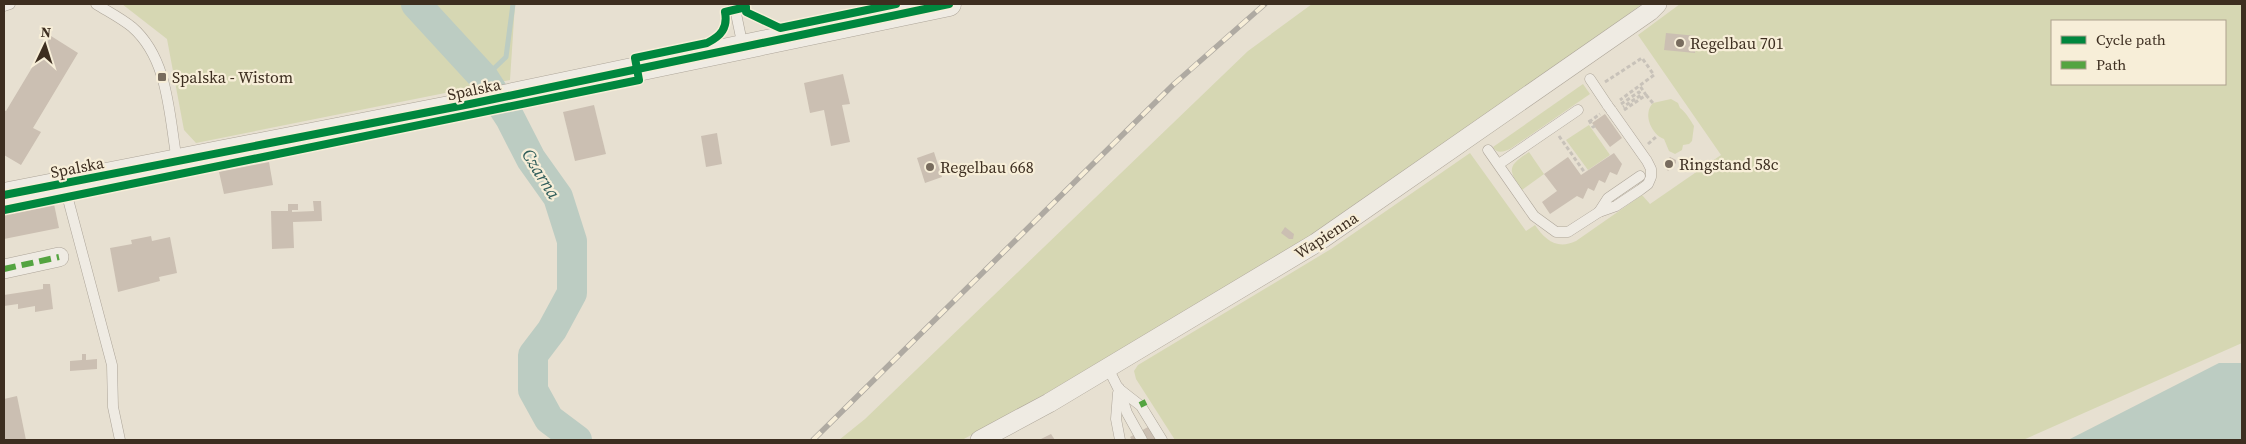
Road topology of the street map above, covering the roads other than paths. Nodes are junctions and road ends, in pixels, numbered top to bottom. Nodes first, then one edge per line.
1 (10, 4) edge
2 (96, 4) edge
3 (734, 4) edge
4 (949, 4) edge
5 (1657, 4) edge
6 (4, 6) edge
7 (743, 47) junction
8 (1590, 78) dead end
9 (1578, 110) dead end
10 (1488, 150) dead end
11 (177, 162) junction
12 (1498, 164) junction
13 (1640, 176) dead end
14 (64, 184) junction
15 (4, 196) edge
16 (1599, 212) junction
17 (59, 257) dead end
18 (4, 268) edge
19 (1108, 368) junction
20 (1118, 388) junction
21 (120, 440) edge
22 (980, 440) edge
23 (1120, 440) edge
24 (1142, 440) edge
25 (1162, 440) edge

1 - 6 lane
2 - 11 lane
3 - 7 lane
4 - 7 street, Spalska
5 - 19 street, Wapienna
7 - 11 street, Spalska
8 - 16 lane
9 - 12 lane
10 - 12 lane
11 - 14 street, Spalska
12 - 16 lane
13 - 16 lane
14 - 15 street, Spalska
14 - 21 lane
17 - 18 street
19 - 20 lane
19 - 22 street, Wapienna
20 - 23 lane
20 - 24 lane
20 - 25 lane

